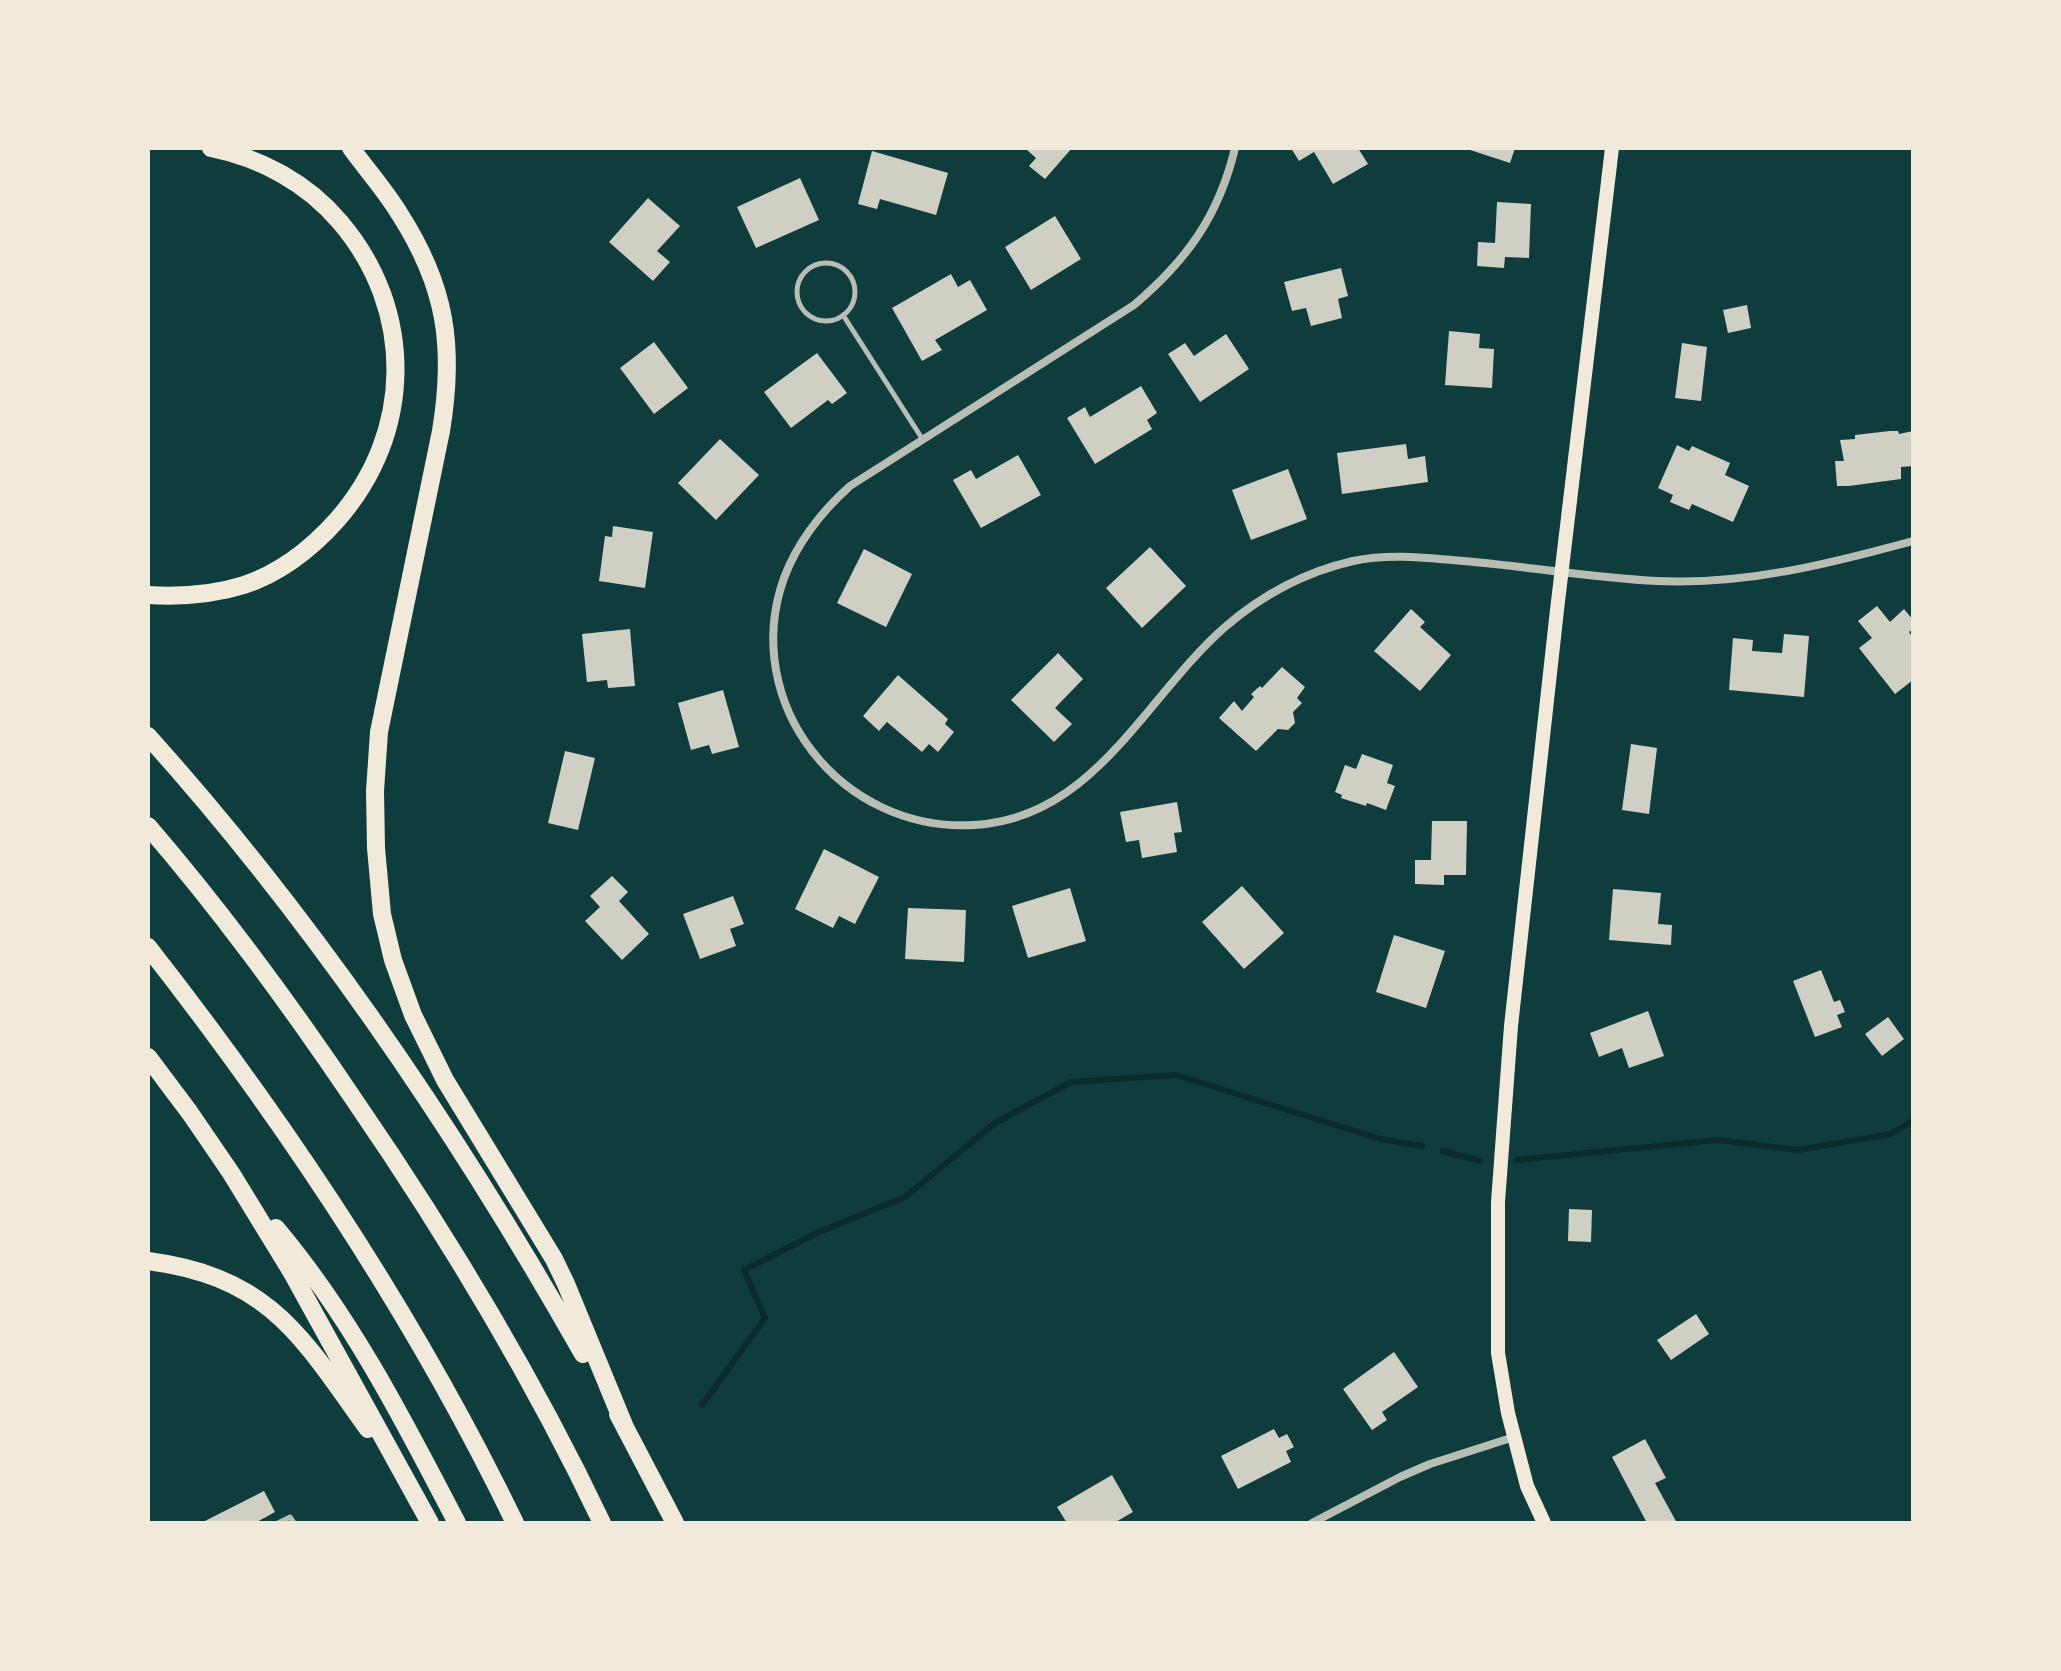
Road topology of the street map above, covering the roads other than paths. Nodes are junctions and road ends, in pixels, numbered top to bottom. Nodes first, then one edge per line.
1 (211, 148) edge
2 (336, 148) edge
3 (351, 148) edge
4 (1235, 148) edge
5 (1612, 148) edge
6 (378, 185) junction
7 (843, 315) junction
8 (924, 441) junction
9 (1913, 541) edge
10 (1562, 571) junction
11 (148, 595) edge
12 (148, 736) edge
13 (148, 826) edge
14 (148, 947) edge
15 (148, 1057) edge
16 (231, 1173) junction
17 (148, 1261) edge
18 (624, 1425) junction
19 (1514, 1437) junction
20 (420, 1503) junction
21 (278, 1523) edge
22 (294, 1523) edge
23 (430, 1523) edge
24 (457, 1523) edge
25 (515, 1523) edge
26 (602, 1523) edge
27 (675, 1523) edge
28 (1312, 1523) edge
29 (1544, 1523) edge

1 - 11 highway
2 - 6 highway
3 - 6 highway
4 - 8 street
5 - 10 main road
6 - 18 highway
7 - 7 lane
7 - 8 lane
8 - 10 street
9 - 10 street
10 - 19 main road
12 - 18 highway
13 - 26 highway
14 - 25 highway
15 - 16 highway
16 - 20 highway
16 - 24 highway
17 - 20 highway
18 - 27 highway
19 - 28 street
19 - 29 main road
20 - 23 highway
21 - 22 lane

